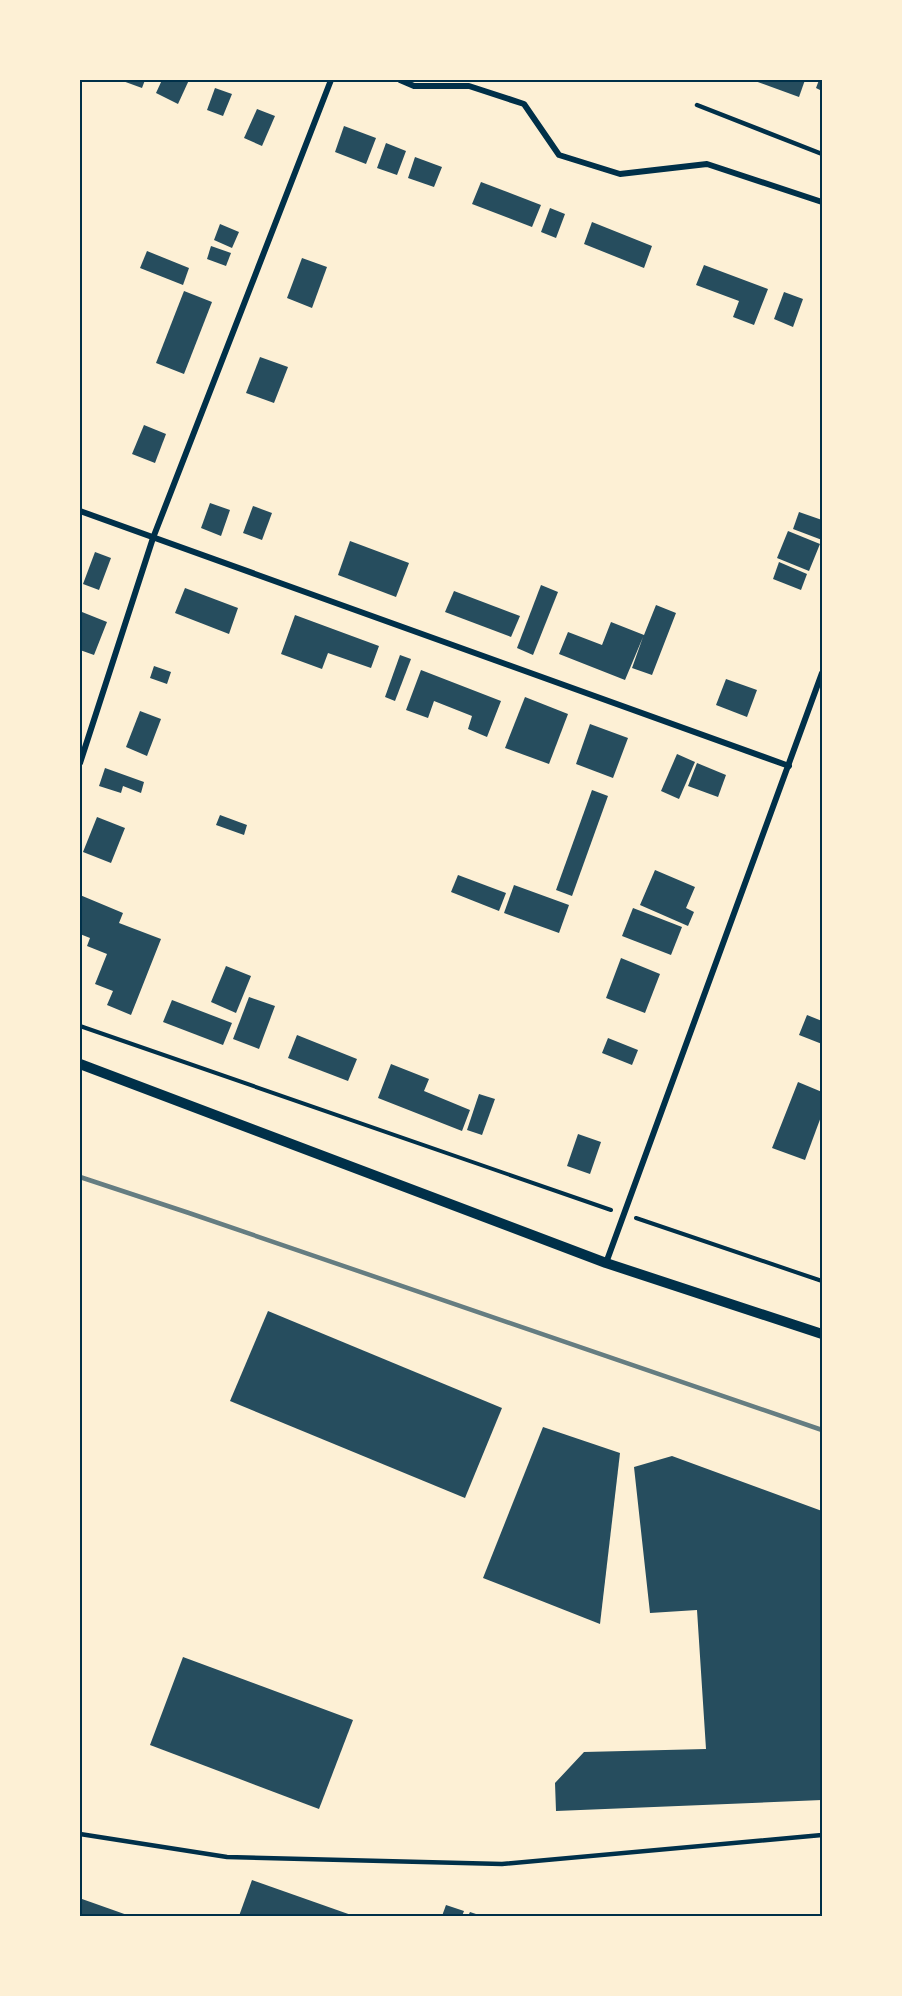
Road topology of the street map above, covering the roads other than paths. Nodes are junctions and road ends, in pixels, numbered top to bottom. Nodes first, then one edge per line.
1 (331, 80) edge
2 (400, 80) edge
3 (697, 105) dead end
4 (822, 154) edge
5 (822, 202) edge
6 (80, 511) edge
7 (153, 538) junction
8 (822, 673) edge
9 (80, 763) edge
10 (789, 766) junction
11 (80, 1064) edge
12 (606, 1263) junction
13 (822, 1334) edge
14 (80, 1834) edge
15 (822, 1835) edge

1 - 7 street
2 - 5 street
3 - 4 lane
6 - 7 street
7 - 9 street
7 - 10 street
8 - 10 street
10 - 12 street
11 - 12 street
12 - 13 street
14 - 15 lane

